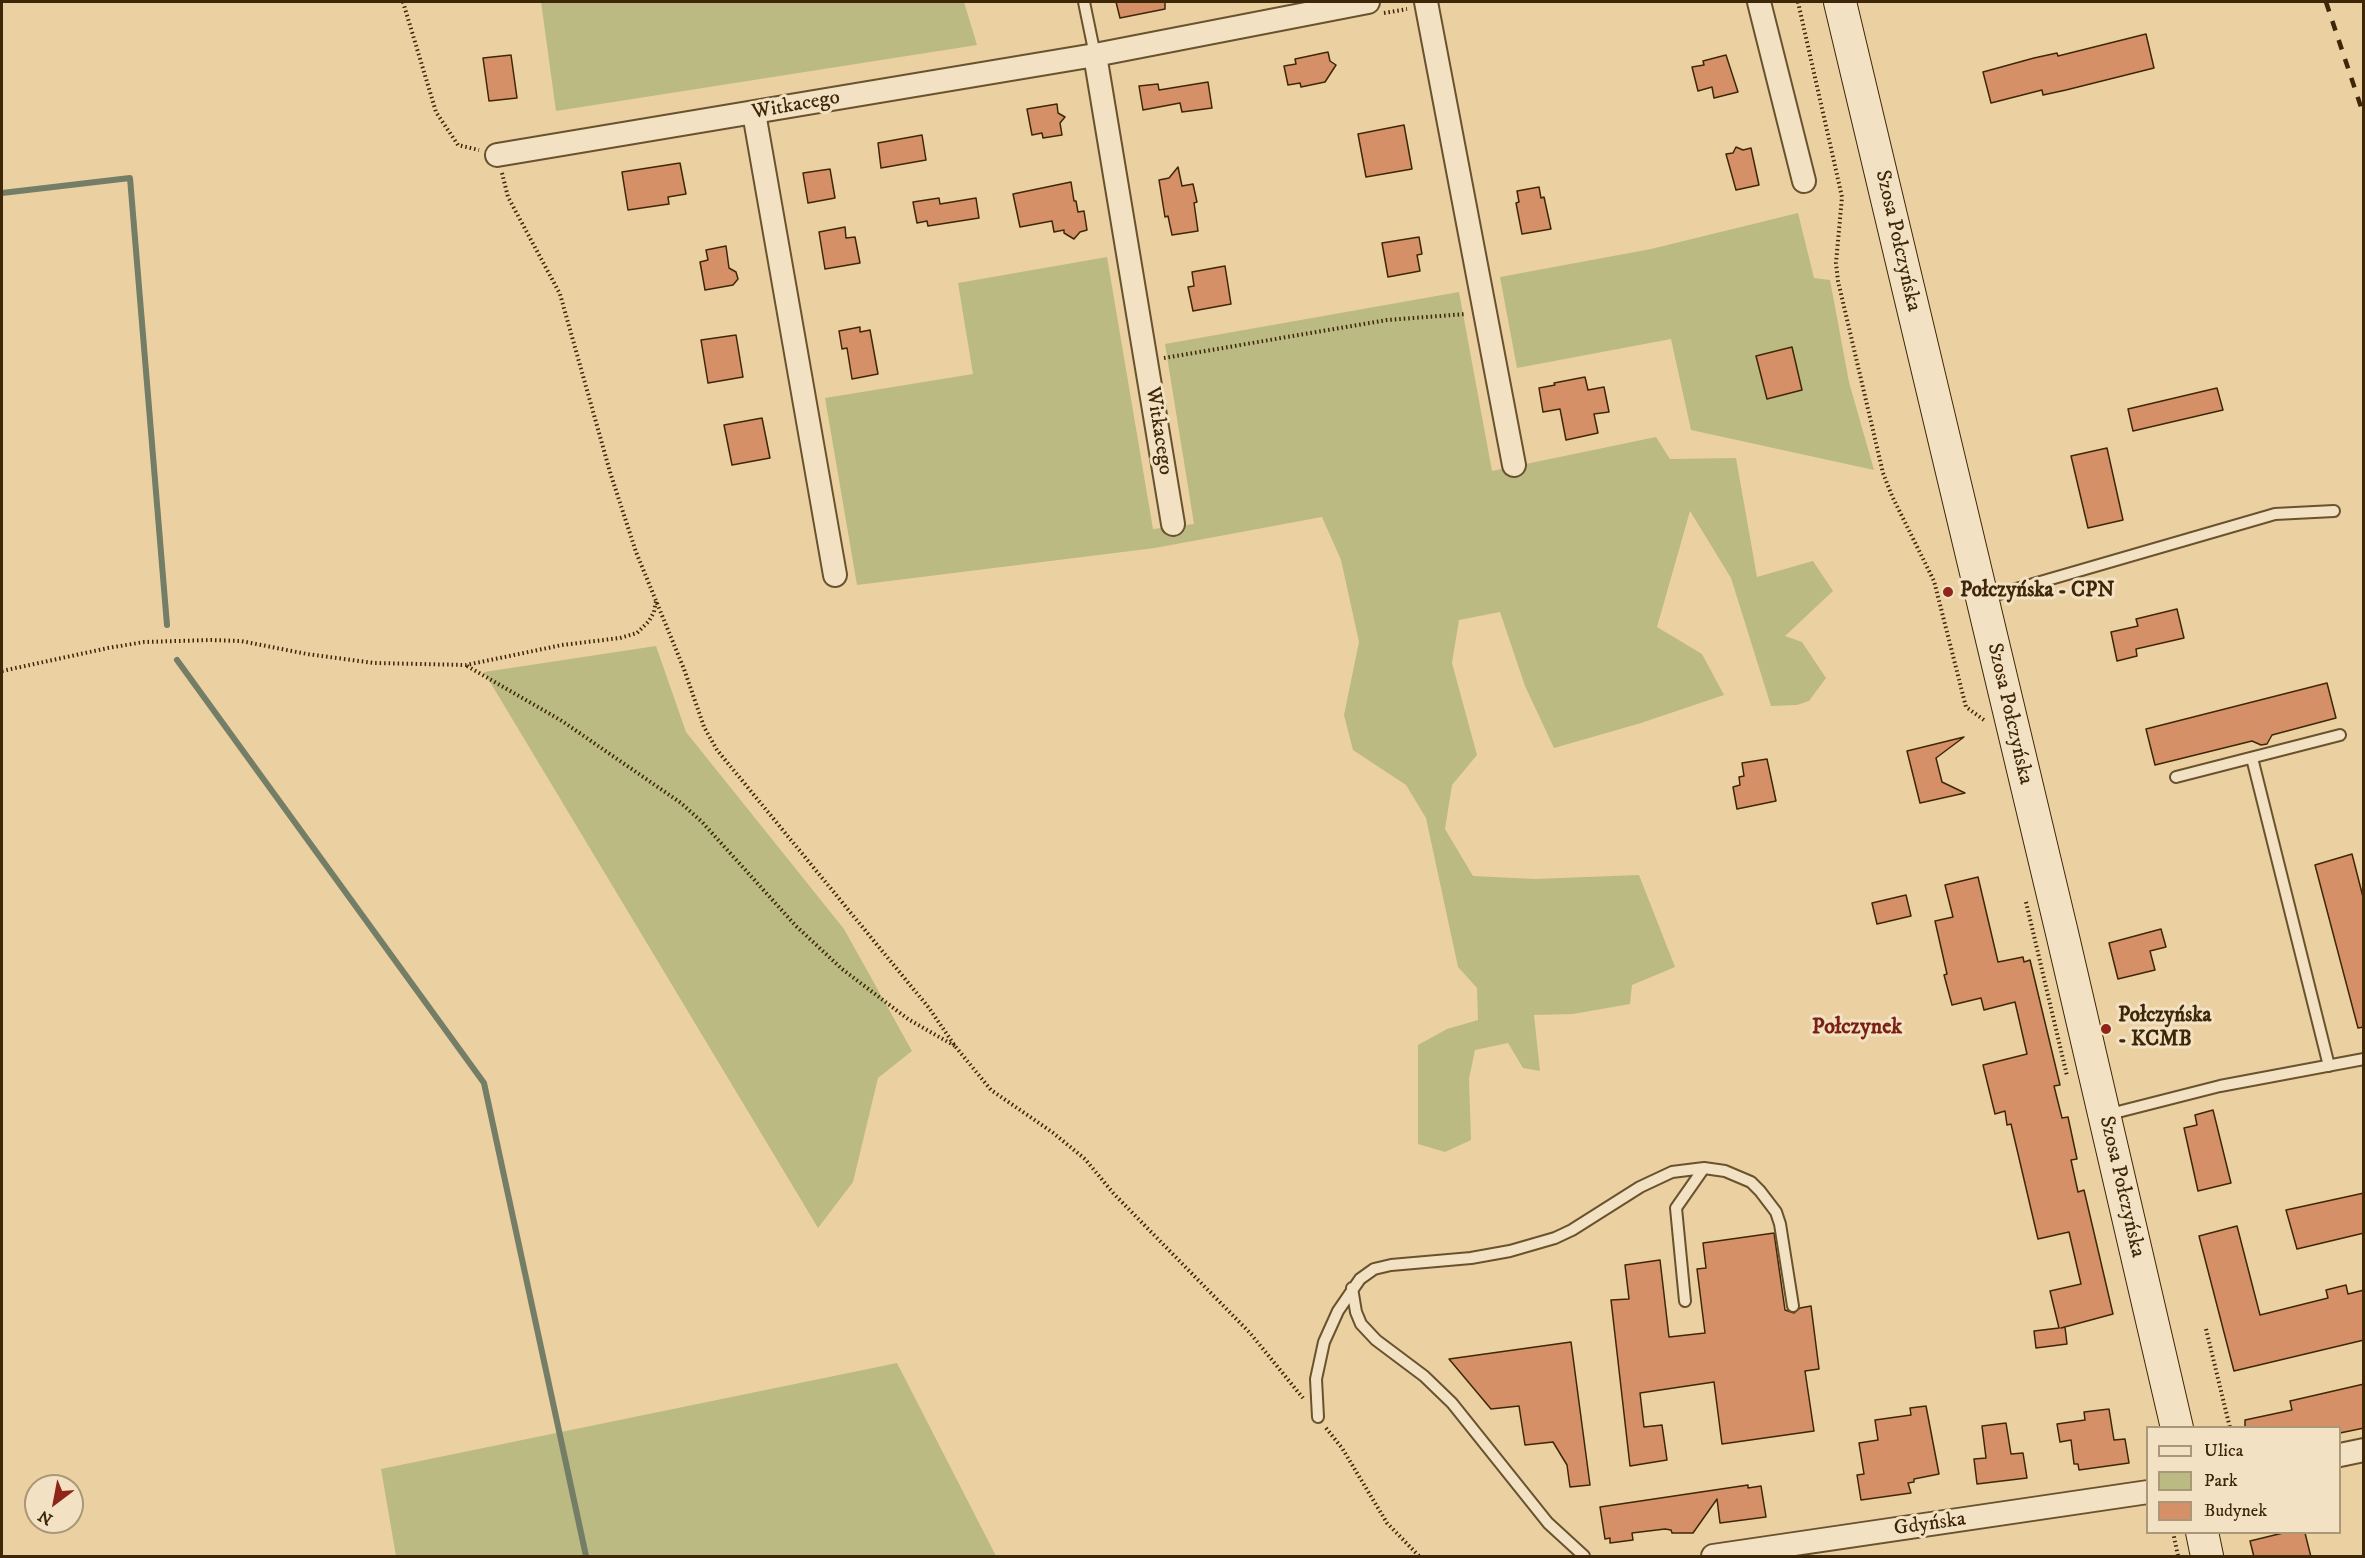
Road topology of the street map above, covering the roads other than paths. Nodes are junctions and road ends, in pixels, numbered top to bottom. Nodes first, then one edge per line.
1 (1084, 2) edge
2 (1368, 2) edge
3 (1426, 2) edge
4 (1760, 2) edge
5 (1840, 2) edge
6 (1095, 55) junction
7 (754, 113) junction
8 (497, 155) road end
9 (1804, 181) dead end
10 (1514, 465) dead end
11 (2334, 511) dead end
12 (1173, 524) dead end
13 (835, 574) dead end
14 (1982, 599) junction
15 (2340, 735) dead end
16 (2252, 758) junction
17 (2175, 777) dead end
18 (2364, 1059) edge
19 (2329, 1066) junction
20 (2104, 1116) junction
21 (1704, 1168) junction
22 (1352, 1288) junction
23 (1685, 1301) dead end
24 (1793, 1306) dead end
25 (1318, 1417) road end
26 (2177, 1426) edge
27 (2364, 1450) edge
28 (2341, 1455) edge
29 (2146, 1492) edge
30 (2202, 1534) edge
31 (1584, 1557) edge
32 (1713, 1557) edge
33 (2207, 1557) edge

1 - 6 lane
2 - 6 street, Witkacego
3 - 10 street
4 - 9 street
5 - 14 main road, Szosa Połczyńska
6 - 7 street, Witkacego
6 - 12 street, Witkacego
7 - 8 street, Witkacego
7 - 13 street
11 - 14 lane
14 - 20 main road, Szosa Połczyńska
15 - 16 lane
16 - 17 lane
16 - 19 lane
18 - 19 lane
19 - 20 lane
20 - 26 main road, Szosa Połczyńska
21 - 22 lane
21 - 23 lane
21 - 24 lane
22 - 25 lane
22 - 31 lane
27 - 28 street
29 - 32 street, Gdyńska
30 - 33 main road

